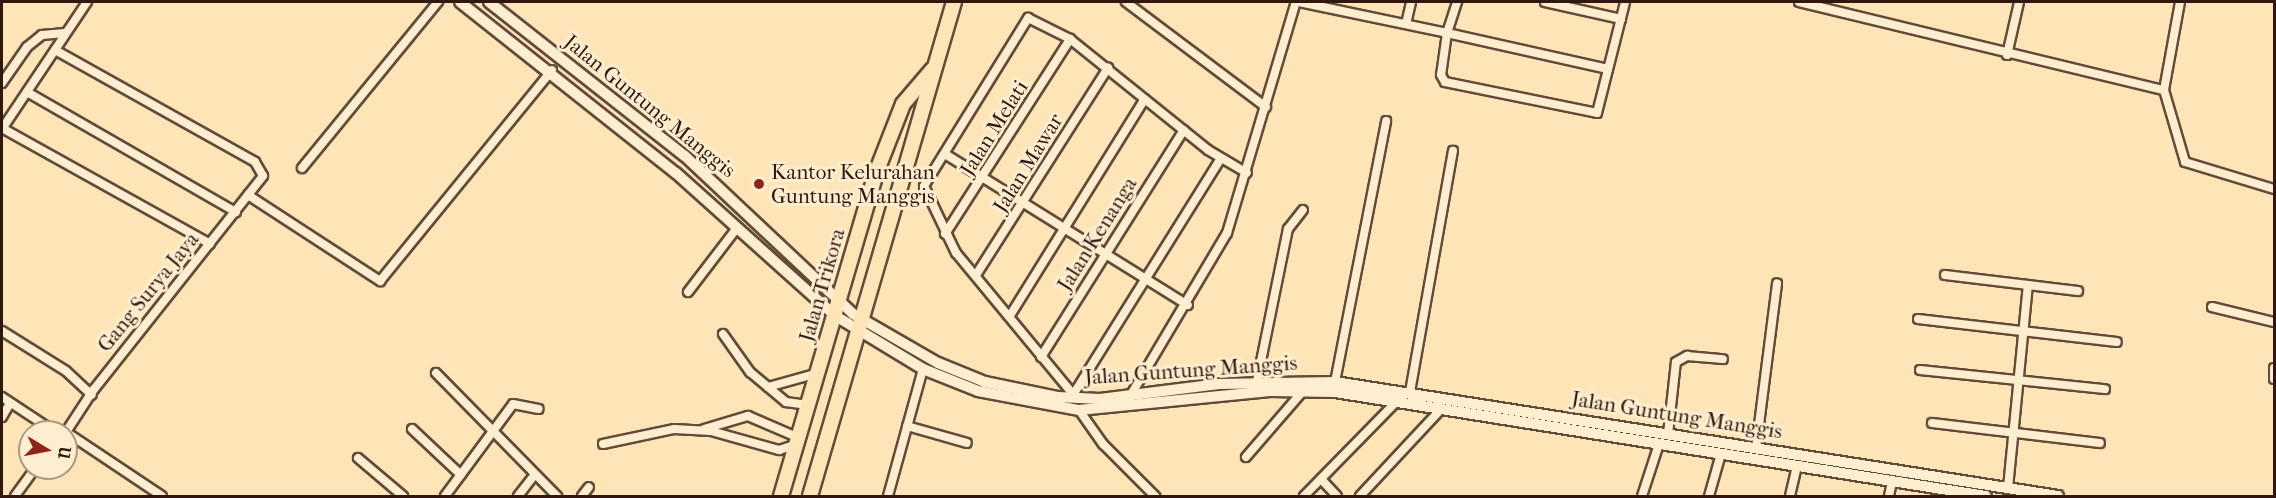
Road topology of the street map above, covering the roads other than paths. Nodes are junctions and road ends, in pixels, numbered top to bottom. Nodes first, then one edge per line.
1 (87, 2) edge
2 (438, 2) edge
3 (460, 2) edge
4 (489, 2) edge
5 (954, 2) edge
6 (1126, 2) edge
7 (1298, 2) edge
8 (1411, 2) edge
9 (1457, 2) edge
10 (1545, 2) edge
11 (1625, 2) edge
12 (1799, 2) edge
13 (2019, 2) edge
14 (2181, 2) edge
15 (1621, 19) junction
16 (1406, 24) junction
17 (65, 33) junction
18 (1447, 33) junction
19 (1070, 39) junction
20 (55, 50) junction
21 (2007, 55) junction
22 (937, 64) junction
23 (1108, 68) junction
24 (1608, 69) junction
25 (552, 70) junction
26 (2, 83) edge
27 (2164, 90) junction
28 (27, 92) junction
29 (1145, 99) junction
30 (903, 104) junction
31 (1266, 107) junction
32 (923, 111) junction
33 (1386, 121) dead end
34 (2, 129) edge
35 (1184, 130) junction
36 (1452, 151) dead end
37 (945, 154) junction
38 (1221, 158) junction
39 (302, 168) dead end
40 (1247, 173) junction
41 (986, 177) junction
42 (2274, 189) edge
43 (248, 195) junction
44 (1025, 203) junction
45 (1303, 210) dead end
46 (236, 212) junction
47 (1065, 226) junction
48 (737, 228) junction
49 (945, 234) junction
50 (210, 244) junction
51 (1106, 253) junction
52 (976, 275) junction
53 (1946, 275) dead end
54 (1146, 279) junction
55 (1777, 283) dead end
56 (2028, 285) junction
57 (2078, 291) dead end
58 (688, 292) dead end
59 (1188, 305) junction
60 (2212, 307) dead end
61 (838, 309) junction
62 (1011, 314) junction
63 (862, 317) junction
64 (1918, 319) dead end
65 (2274, 322) edge
66 (2, 330) edge
67 (2023, 331) junction
68 (859, 332) junction
69 (723, 334) dead end
70 (2117, 342) dead end
71 (1041, 357) junction
72 (1723, 359) dead end
73 (2274, 368) edge
74 (923, 369) junction
75 (1920, 370) dead end
76 (436, 373) dead end
77 (818, 374) junction
78 (2274, 379) edge
79 (1257, 381) junction
80 (2019, 381) junction
81 (1335, 382) junction
82 (768, 387) junction
83 (2105, 389) dead end
84 (1303, 391) junction
85 (1410, 392) junction
86 (92, 396) junction
87 (1073, 396) junction
88 (2, 397) edge
89 (1128, 400) junction
90 (1396, 402) junction
91 (10, 403) junction
92 (808, 405) junction
93 (1441, 409) junction
94 (539, 410) dead end
95 (1080, 410) junction
96 (2, 417) edge
97 (36, 420) edge
98 (75, 420) edge
99 (1559, 422) junction
100 (1932, 423) dead end
101 (907, 426) junction
102 (412, 429) dead end
103 (701, 430) junction
104 (492, 432) junction
105 (2014, 432) junction
106 (1668, 434) junction
107 (78, 440) edge
108 (798, 441) junction
109 (2100, 442) dead end
110 (967, 443) dead end
111 (603, 444) dead end
112 (1659, 444) junction
113 (1756, 448) junction
114 (1721, 454) junction
115 (1246, 457) dead end
116 (358, 458) dead end
117 (1797, 466) junction
118 (461, 475) junction
119 (533, 477) junction
120 (1321, 479) junction
121 (1911, 479) junction
122 (26, 480) edge
123 (1892, 482) junction
124 (589, 487) dead end
125 (2008, 488) junction
126 (15, 496) edge
127 (162, 496) edge
128 (403, 496) edge
129 (445, 496) edge
130 (518, 496) edge
131 (557, 496) edge
132 (582, 496) edge
133 (781, 496) edge
134 (810, 496) edge
135 (888, 496) edge
136 (1155, 496) edge
137 (1304, 496) edge
138 (1337, 496) edge
139 (1360, 496) edge
140 (1642, 496) edge
141 (1709, 496) edge
142 (1790, 496) edge
143 (1889, 496) edge
144 (1986, 496) edge
145 (2058, 496) edge

1 - 17 street
2 - 39 street
3 - 25 street, Jalan Guntung Manggis
4 - 61 street, Jalan Guntung Manggis
5 - 22 main road, Jalan Trikora
6 - 31 street
7 - 16 street
7 - 31 street
8 - 16 street
9 - 18 street
10 - 15 street
11 - 15 street
12 - 21 street
13 - 21 street
14 - 27 street
15 - 24 street
16 - 18 street
17 - 20 street
17 - 26 street
18 - 24 street
18 - 24 street
19 - 23 street
19 - 37 street
19 - 41 street, Jalan Melati
20 - 28 street
20 - 43 street, Gang Surya Jaya
21 - 27 street
22 - 30 main road, Jalan Trikora
22 - 32 main road, Jalan Trikora
23 - 29 street
23 - 44 street, Jalan Mawar
25 - 43 street
25 - 48 street, Jalan Guntung Manggis
27 - 42 street
28 - 34 street
28 - 46 street
29 - 35 street
29 - 47 street
30 - 32 main road
30 - 61 main road, Jalan Trikora
31 - 40 street
32 - 63 main road, Jalan Trikora
33 - 81 street
34 - 50 street
35 - 38 street
35 - 51 street, Jalan Kenanga
36 - 85 street
37 - 41 street
37 - 49 street
38 - 40 street
38 - 54 street
40 - 59 street
41 - 44 street
41 - 49 street, Jalan Melati
43 - 46 street, Gang Surya Jaya
44 - 47 street
44 - 52 street, Jalan Mawar
45 - 79 street
46 - 50 street, Gang Surya Jaya
47 - 51 street
47 - 62 street
48 - 58 street
48 - 61 street, Jalan Guntung Manggis
49 - 52 street
50 - 86 street, Gang Surya Jaya
51 - 54 street
51 - 71 street, Jalan Kenanga
52 - 62 street
53 - 56 street
54 - 59 street
54 - 87 street
55 - 113 street
56 - 57 street
56 - 67 street
59 - 89 street
60 - 65 street
61 - 63 street, Jalan Guntung Manggis
61 - 68 street, Jalan Guntung Manggis
61 - 77 main road, Jalan Trikora
62 - 71 street
63 - 68 main road, Jalan Trikora
63 - 87 street, Jalan Guntung Manggis
64 - 67 street
66 - 86 street
67 - 70 street
67 - 80 street
68 - 74 street, Jalan Guntung Manggis
68 - 134 main road, Jalan Trikora
69 - 82 street
71 - 87 street
72 - 106 street
73 - 78 street
74 - 95 street, Jalan Guntung Manggis
74 - 101 street
75 - 80 street
76 - 104 street
77 - 82 street
77 - 92 main road, Jalan Trikora
79 - 81 street, Jalan Guntung Manggis
79 - 89 street, Jalan Guntung Manggis
80 - 83 street
80 - 105 street
81 - 85 street, Jalan Guntung Manggis
82 - 92 street
84 - 89 street, Jalan Guntung Manggis
84 - 90 street, Jalan Guntung Manggis
84 - 115 street
85 - 99 street, Jalan Guntung Manggis
86 - 98 street, Gang Surya Jaya
87 - 89 street, Jalan Guntung Manggis
88 - 91 street
89 - 95 street, Jalan Guntung Manggis
90 - 93 street, Jalan Guntung Manggis
90 - 120 street
91 - 96 street
91 - 97 street
92 - 108 main road, Jalan Trikora
93 - 99 street, Jalan Guntung Manggis
93 - 139 street
94 - 104 street
95 - 136 street
99 - 106 street, Jalan Guntung Manggis
99 - 112 street, Jalan Guntung Manggis
100 - 105 street
101 - 110 street
101 - 135 street
102 - 118 street
103 - 108 street
103 - 108 street
103 - 111 street
104 - 118 street
104 - 119 street
105 - 109 street
105 - 125 street
106 - 113 street, Jalan Guntung Manggis
107 - 127 street
108 - 133 main road, Jalan Trikora
112 - 114 street, Jalan Guntung Manggis
112 - 140 street
113 - 121 street, Jalan Guntung Manggis
114 - 117 street, Jalan Guntung Manggis
114 - 141 street
116 - 128 street
117 - 123 street, Jalan Guntung Manggis
117 - 142 street
118 - 129 street
119 - 130 street
119 - 131 street
120 - 137 street
120 - 138 street
121 - 123 street, Jalan Guntung Manggis
121 - 125 street, Jalan Guntung Manggis
121 - 144 street, Jalan Guntung Manggis
122 - 126 street
123 - 143 street
124 - 132 street
125 - 145 street, Jalan Guntung Manggis

